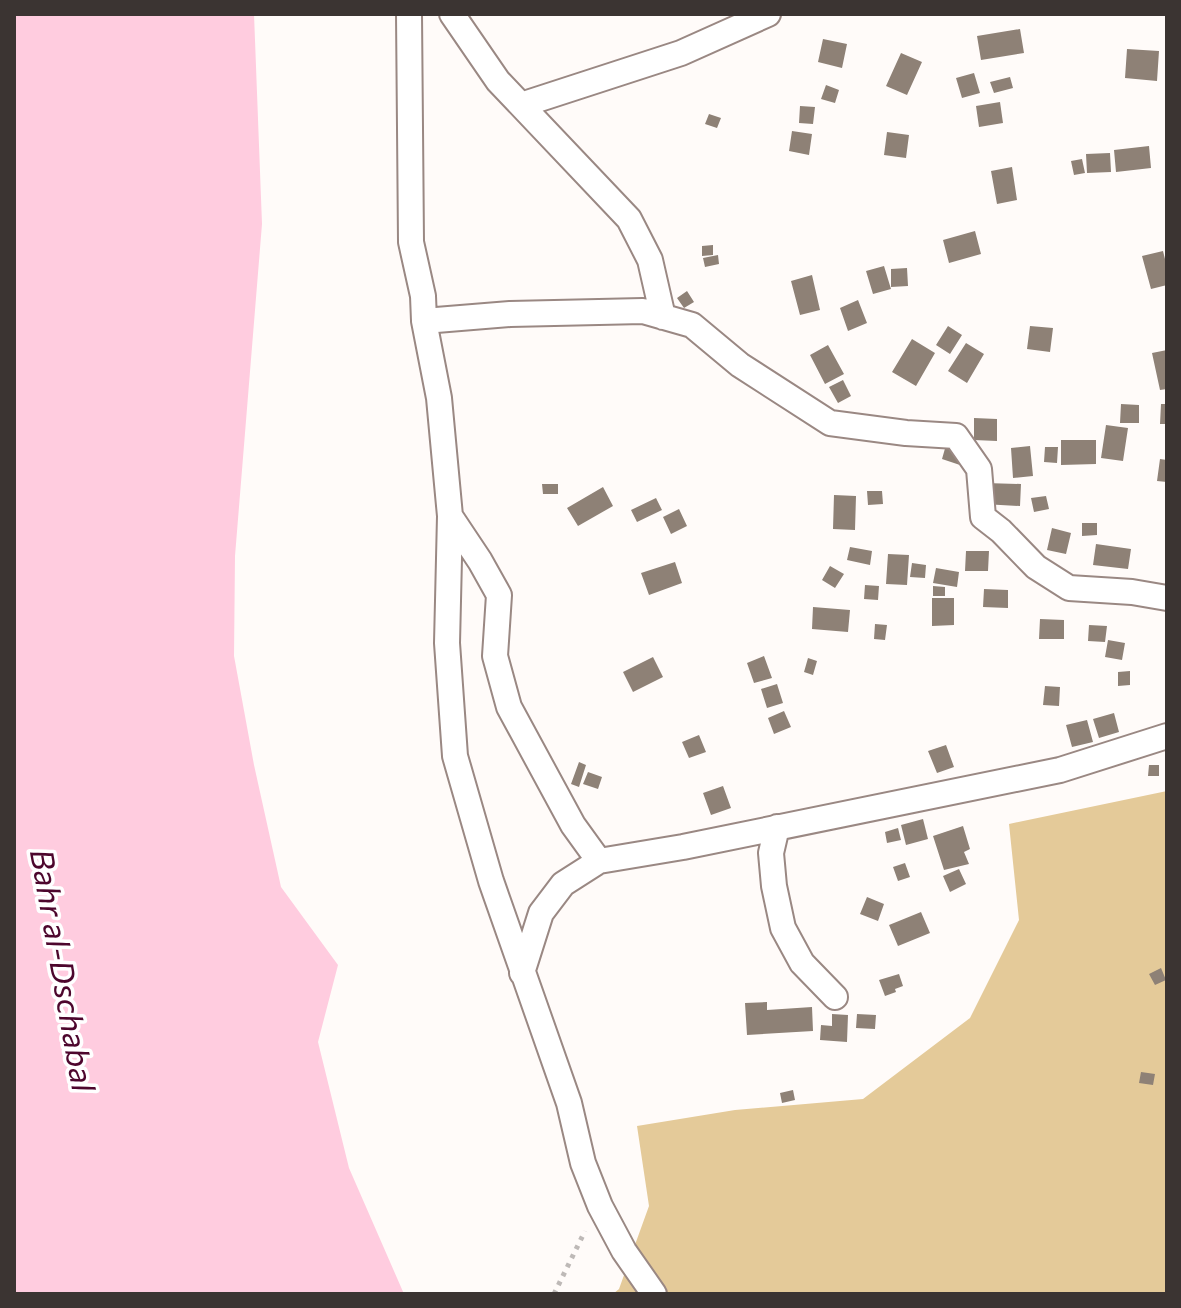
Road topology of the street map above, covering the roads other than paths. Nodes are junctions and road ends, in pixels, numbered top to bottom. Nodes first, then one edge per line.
1 (409, 14) edge
2 (452, 14) edge
3 (768, 14) edge
4 (521, 105) junction
5 (663, 317) junction
6 (424, 321) junction
7 (450, 516) junction
8 (1167, 598) edge
9 (1167, 736) edge
10 (777, 827) junction
11 (599, 861) junction
12 (522, 973) junction
13 (835, 997) dead end
14 (654, 1294) edge

1 - 6 street
2 - 4 street
3 - 4 street
4 - 5 street
5 - 6 street
5 - 8 street
6 - 7 street
7 - 11 street
7 - 12 street
9 - 10 street
10 - 11 street
10 - 13 street
11 - 12 street
12 - 14 street

